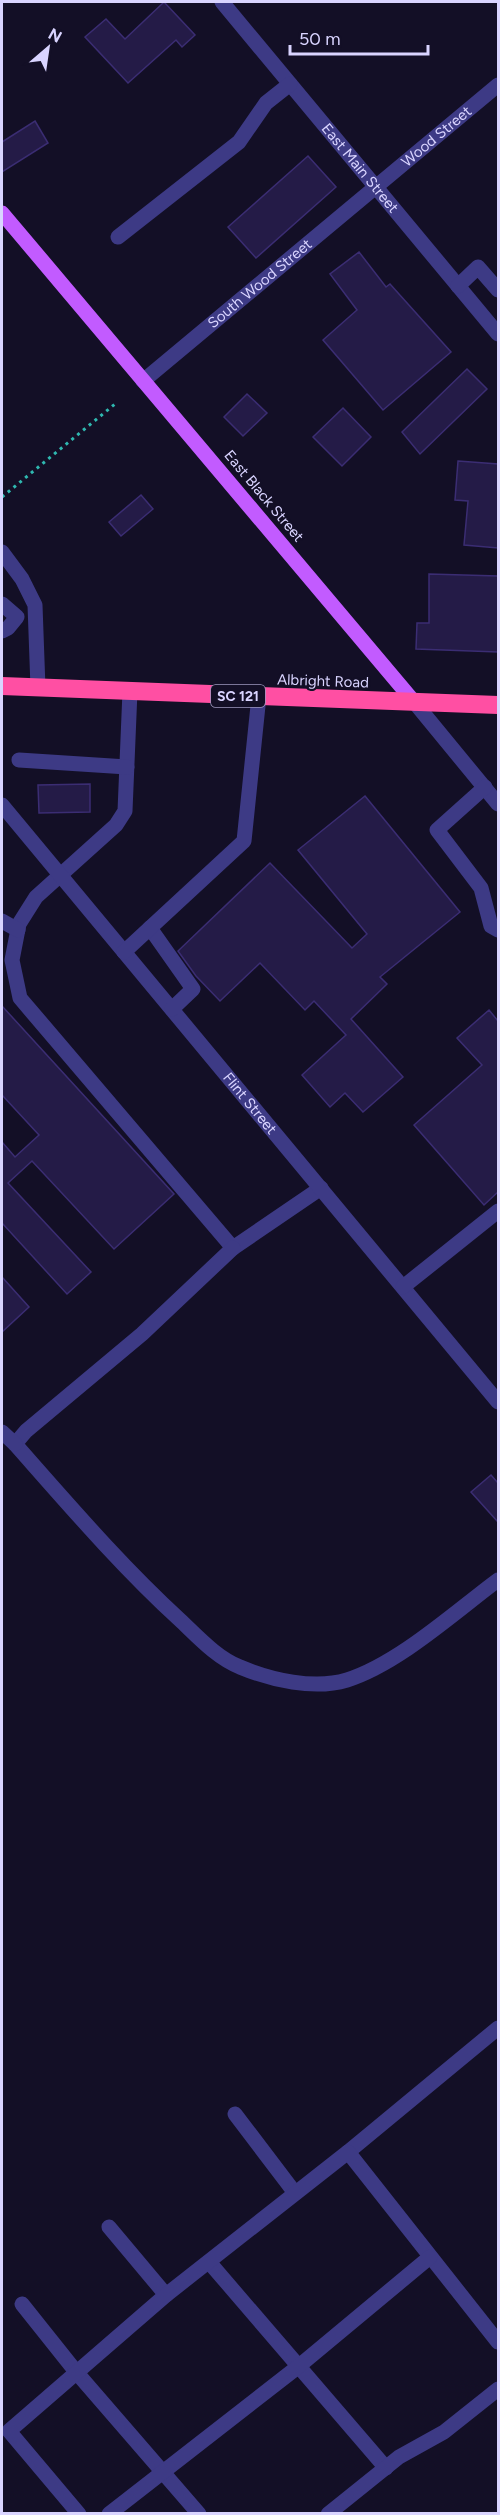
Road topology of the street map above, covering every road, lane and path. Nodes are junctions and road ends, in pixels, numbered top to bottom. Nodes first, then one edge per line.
1 (222, 2) edge
2 (290, 84) junction
3 (498, 85) edge
4 (376, 187) junction
5 (2, 213) edge
6 (118, 237) dead end
7 (458, 286) junction
8 (498, 290) edge
9 (493, 317) edge
10 (498, 334) edge
11 (143, 381) junction
12 (115, 404) dead end
13 (2, 497) edge
14 (2, 552) edge
15 (2, 604) edge
16 (36, 616) junction
17 (17, 617) junction
18 (2, 631) edge
19 (2, 686) edge
20 (38, 687) junction
21 (130, 691) junction
22 (258, 696) junction
23 (415, 703) junction
24 (498, 705) edge
25 (19, 760) dead end
26 (127, 767) junction
27 (484, 787) junction
28 (498, 804) edge
29 (2, 805) edge
30 (59, 874) junction
31 (2, 921) edge
32 (150, 928) junction
33 (18, 930) junction
34 (498, 930) edge
35 (124, 952) junction
36 (172, 1009) junction
37 (321, 1188) junction
38 (498, 1211) edge
39 (233, 1248) junction
40 (403, 1287) junction
41 (498, 1402) edge
42 (2, 1432) edge
43 (15, 1444) junction
44 (498, 1580) edge
45 (498, 2028) edge
46 (235, 2114) dead end
47 (348, 2152) junction
48 (295, 2193) junction
49 (109, 2227) dead end
50 (430, 2257) junction
51 (209, 2262) junction
52 (166, 2295) junction
53 (22, 2304) dead end
54 (498, 2342) edge
55 (299, 2366) junction
56 (77, 2373) junction
57 (498, 2389) edge
58 (386, 2468) junction
59 (162, 2472) junction
60 (79, 2514) edge
61 (109, 2514) edge
62 (199, 2514) edge
63 (328, 2514) edge

1 - 2 street, East Main Street
2 - 4 street, East Main Street
2 - 6 street
3 - 4 street, Wood Street
4 - 7 street, East Main Street
4 - 11 street, South Wood Street
5 - 11 main road, East Black Street
7 - 8 street
7 - 9 street, East Main Street
9 - 10 street, East Main Street
11 - 23 main road, East Black Street
12 - 13 path
14 - 16 street
15 - 17 street
16 - 17 street
16 - 20 street
17 - 18 street
19 - 20 highway, Albright Road / SC 121
20 - 21 highway, Albright Road / SC 121
21 - 22 highway, Albright Road / SC 121
21 - 26 street
22 - 23 highway, Albright Road / SC 121
22 - 32 street
23 - 24 highway, Albright Road
23 - 27 street, East Black Street
25 - 26 street
26 - 30 street
27 - 28 street, East Black Street
27 - 34 street
29 - 30 street, Flint Street
30 - 33 street
30 - 35 street, Flint Street
31 - 33 street
32 - 35 street
32 - 36 street
33 - 39 street
35 - 36 street, Flint Street
36 - 37 street, Flint Street
37 - 39 street
37 - 40 street, Flint Street
38 - 40 street
39 - 43 street
40 - 41 street, Flint Street
42 - 43 street
43 - 44 street
45 - 47 street
46 - 48 street
47 - 48 street
47 - 50 street
48 - 51 street
49 - 52 street
50 - 54 street
50 - 55 street
51 - 52 street
51 - 55 street
52 - 56 street
53 - 56 street
55 - 58 street
55 - 59 street
56 - 59 street
56 - 60 street
57 - 58 street
58 - 63 street
59 - 61 street
59 - 62 street

